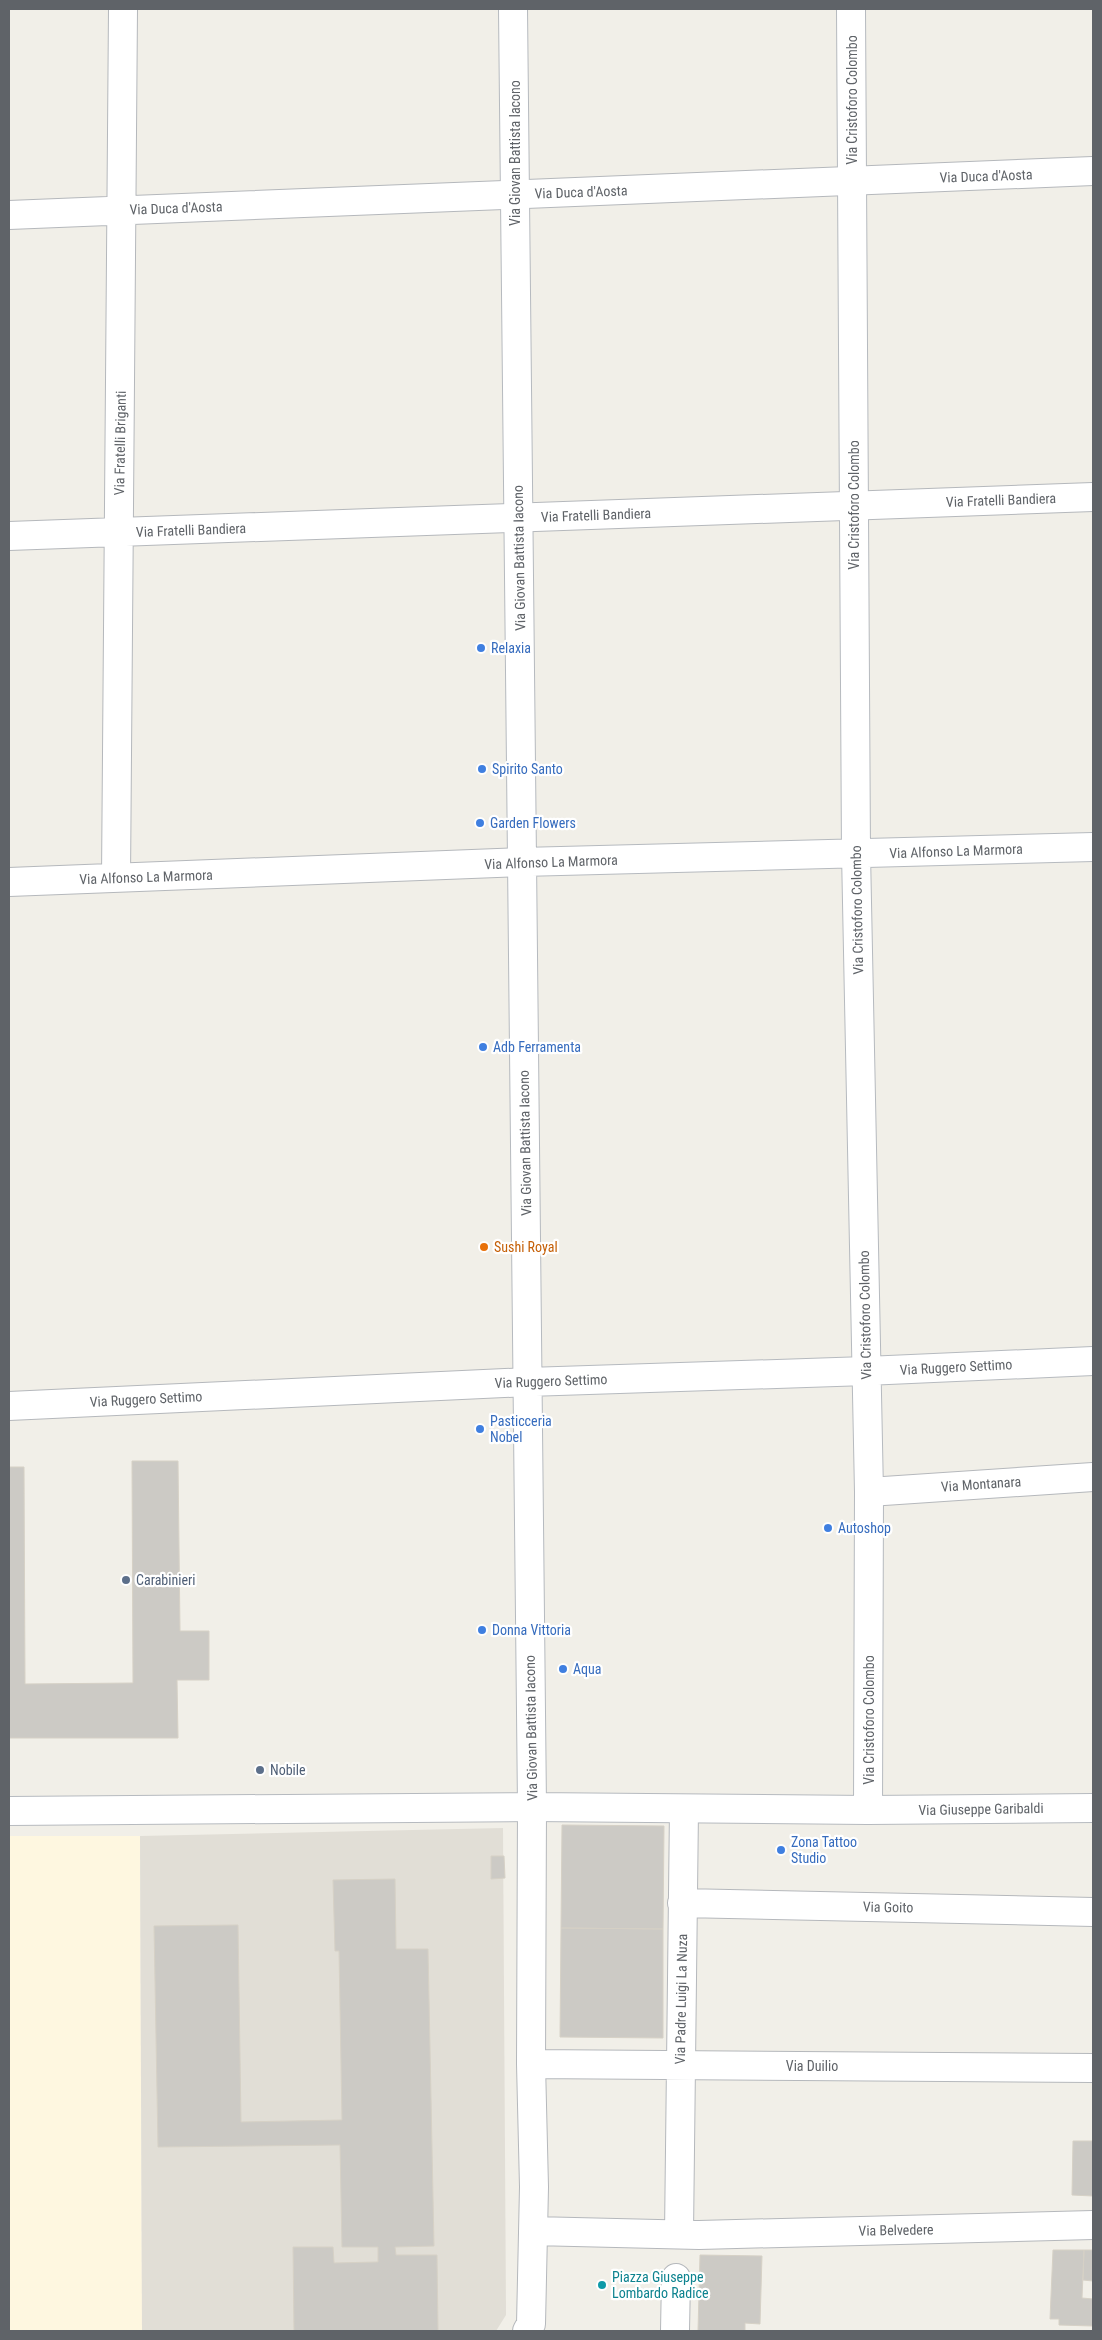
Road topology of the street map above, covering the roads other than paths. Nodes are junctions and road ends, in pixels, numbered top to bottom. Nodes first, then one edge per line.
1 (123, 9) edge
2 (514, 9) edge
3 (851, 9) edge
4 (1093, 171) edge
5 (852, 181) junction
6 (515, 195) junction
7 (122, 211) junction
8 (9, 215) edge
9 (1093, 497) edge
10 (854, 506) junction
11 (518, 518) junction
12 (119, 532) junction
13 (9, 536) edge
14 (1093, 847) edge
15 (856, 853) junction
16 (522, 862) junction
17 (116, 878) junction
18 (9, 882) edge
19 (1093, 1361) edge
20 (866, 1371) junction
21 (528, 1382) junction
22 (9, 1406) edge
23 (1093, 1477) edge
24 (869, 1492) junction
25 (532, 1807) junction
26 (1093, 1808) edge
27 (684, 1809) junction
28 (868, 1810) junction
29 (9, 1811) edge
30 (682, 1903) junction
31 (1093, 1912) edge
32 (531, 2064) junction
33 (680, 2065) junction
34 (1093, 2068) edge
35 (1093, 2225) edge
36 (533, 2231) junction
37 (689, 2235) junction
38 (676, 2278) dead end
39 (527, 2331) edge
40 (675, 2331) edge

1 - 7 street, Via Fratelli Briganti
2 - 6 street, Via Giovan Battista Iacono
3 - 5 street, Via Cristoforo Colombo
4 - 5 street, Via Duca d'Aosta
5 - 6 street, Via Duca d'Aosta
5 - 10 street, Via Cristoforo Colombo
6 - 7 street, Via Duca d'Aosta
6 - 11 street, Via Giovan Battista Iacono
7 - 8 street, Via Duca d'Aosta
7 - 12 street, Via Fratelli Briganti
9 - 10 street, Via Fratelli Bandiera
10 - 11 street, Via Fratelli Bandiera
10 - 15 street, Via Cristoforo Colombo
11 - 12 street, Via Fratelli Bandiera
11 - 16 street, Via Giovan Battista Iacono
12 - 13 street, Via Fratelli Bandiera
12 - 17 street, Via Fratelli Briganti
14 - 15 street, Via Alfonso La Marmora
15 - 16 street, Via Alfonso La Marmora
15 - 20 street, Via Cristoforo Colombo
16 - 17 street, Via Alfonso La Marmora
16 - 21 street, Via Giovan Battista Iacono
17 - 18 street, Via Alfonso La Marmora
19 - 20 street, Via Ruggero Settimo
20 - 21 street, Via Ruggero Settimo
20 - 24 street, Via Cristoforo Colombo
21 - 22 street, Via Ruggero Settimo
21 - 25 street, Via Giovan Battista Iacono
23 - 24 street, Via Montanara
24 - 28 street, Via Cristoforo Colombo
25 - 27 street, Via Giuseppe Garibaldi
25 - 29 street, Via Giuseppe Garibaldi
25 - 32 street, Via Giovan Battista Iacono
26 - 28 street, Via Giuseppe Garibaldi
27 - 28 street, Via Giuseppe Garibaldi
27 - 30 street, Via Padre Luigi La Nuza
30 - 31 street, Via Goito
30 - 33 street, Via Padre Luigi La Nuza
32 - 33 street, Via Duilio
32 - 36 street, Via Giovan Battista Iacono
33 - 34 street, Via Duilio
33 - 37 street, Via Padre Luigi La Nuza
35 - 37 street, Via Belvedere
36 - 37 street, Via Belvedere
36 - 39 street, Via Giovan Battista Iacono
38 - 40 street

